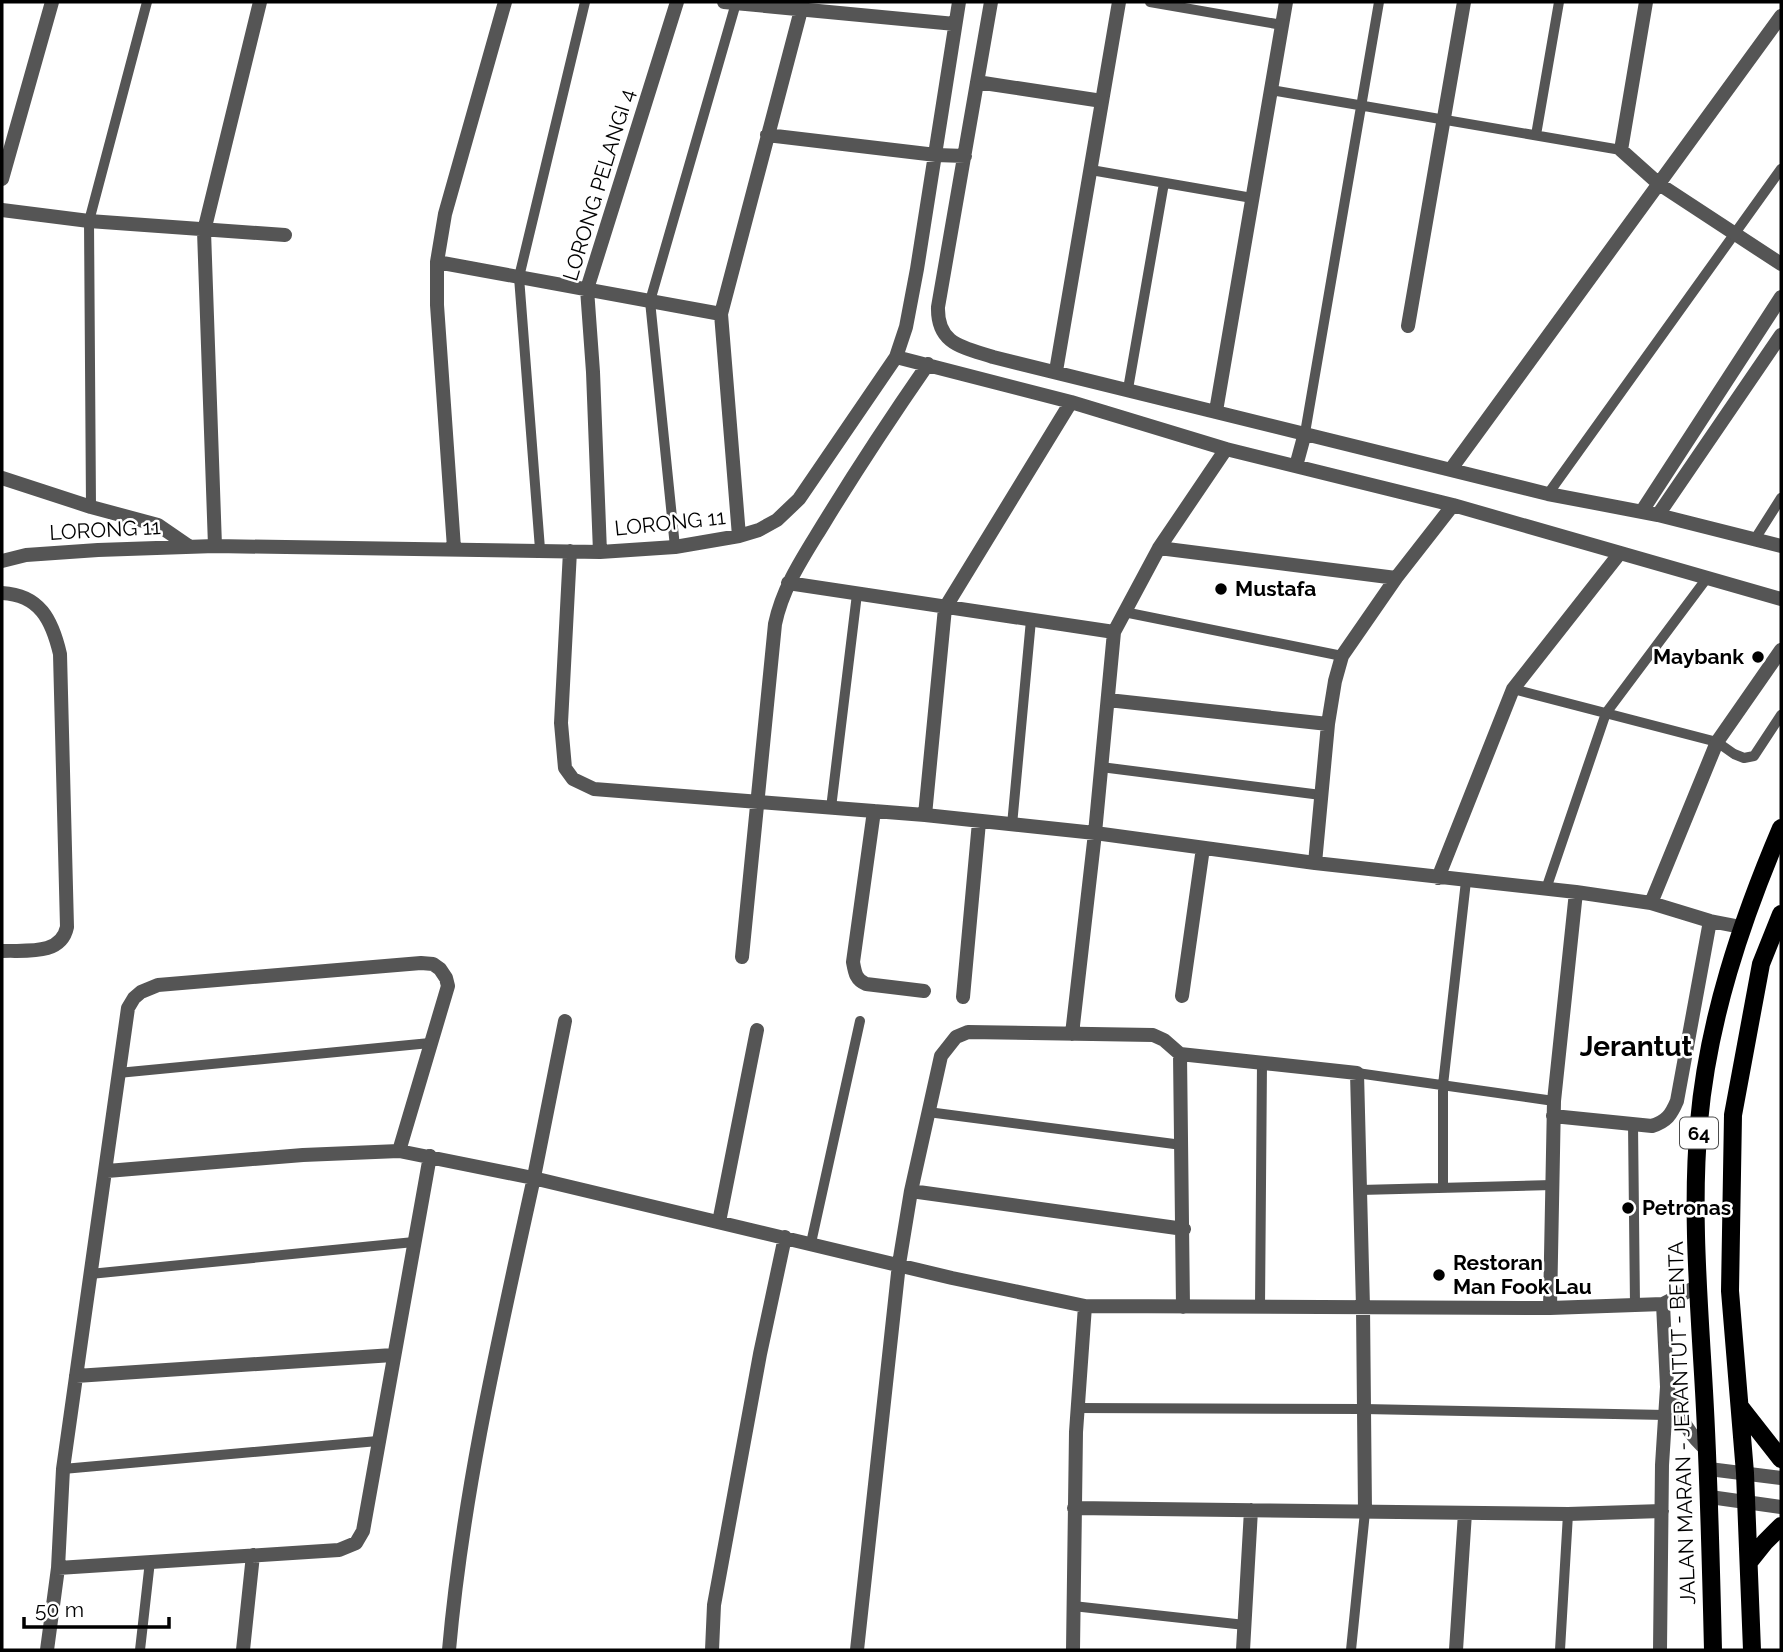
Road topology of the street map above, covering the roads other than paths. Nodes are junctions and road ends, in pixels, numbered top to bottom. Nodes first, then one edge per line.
1 (52, 2) edge
2 (147, 2) edge
3 (260, 2) edge
4 (505, 2) edge
5 (585, 2) edge
6 (677, 2) edge
7 (730, 2) edge
8 (959, 2) edge
9 (990, 2) edge
10 (1119, 2) edge
11 (1150, 2) edge
12 (1286, 2) edge
13 (1379, 2) edge
14 (1464, 2) edge
15 (1559, 2) edge
16 (1646, 2) edge
17 (1194, 6) edge
18 (801, 10) junction
19 (1781, 16) edge
20 (955, 24) junction
21 (1282, 25) junction
22 (977, 82) junction
23 (1271, 90) junction
24 (1102, 101) junction
25 (1361, 105) junction
26 (1444, 119) junction
27 (767, 135) junction
28 (1536, 135) junction
29 (1621, 150) junction
30 (936, 155) junction
31 (965, 156) junction
32 (1781, 169) edge
33 (1091, 170) junction
34 (2, 178) edge
35 (1164, 183) junction
36 (1659, 184) junction
37 (1252, 198) junction
38 (2, 210) edge
39 (89, 220) junction
40 (204, 230) junction
41 (1735, 234) junction
42 (285, 235) dead end
43 (437, 262) junction
44 (1781, 264) edge
45 (519, 277) junction
46 (587, 289) junction
47 (1781, 297) edge
48 (650, 301) junction
49 (721, 314) junction
50 (1408, 326) dead end
51 (1781, 335) edge
52 (896, 357) junction
53 (928, 364) junction
54 (1056, 371) junction
55 (1128, 389) junction
56 (1072, 402) junction
57 (1216, 411) junction
58 (1305, 433) junction
59 (1227, 449) junction
60 (1297, 467) junction
61 (1451, 469) junction
62 (2, 478) edge
63 (1548, 494) junction
64 (1781, 498) edge
65 (1453, 505) junction
66 (91, 507) junction
67 (1642, 512) junction
68 (1658, 515) junction
69 (739, 537) junction
70 (1755, 539) junction
71 (215, 546) junction
72 (1781, 546) edge
73 (190, 547) junction
74 (675, 547) junction
75 (454, 548) junction
76 (1159, 548) junction
77 (540, 549) junction
78 (570, 551) junction
79 (600, 552) junction
80 (1620, 552) junction
81 (2, 561) edge
82 (1396, 578) junction
83 (1707, 578) junction
84 (788, 583) junction
85 (2, 593) edge
86 (857, 594) junction
87 (1781, 599) edge
88 (945, 608) junction
89 (1124, 612) junction
90 (1031, 620) junction
91 (1114, 632) junction
92 (1781, 650) edge
93 (1342, 656) junction
94 (1513, 689) junction
95 (1108, 700) junction
96 (1606, 713) junction
97 (1781, 715) edge
98 (1328, 724) junction
99 (1717, 742) junction
100 (1101, 767) junction
101 (1321, 795) junction
102 (757, 803) junction
103 (831, 808) junction
104 (874, 811) junction
105 (925, 815) junction
106 (979, 822) junction
107 (1012, 825) junction
108 (1781, 828) edge
109 (1095, 834) junction
110 (1203, 848) junction
111 (1315, 863) junction
112 (1438, 878) junction
113 (1466, 881) junction
114 (1546, 889) junction
115 (1576, 892) junction
116 (1651, 904) junction
117 (1781, 914) edge
118 (1710, 921) junction
119 (1741, 927) junction
120 (2, 951) edge
121 (742, 957) dead end
122 (924, 991) dead end
123 (1182, 996) dead end
124 (963, 997) dead end
125 (565, 1021) dead end
126 (860, 1021) dead end
127 (757, 1030) dead end
128 (1072, 1034) junction
129 (429, 1044) junction
130 (1180, 1054) junction
131 (1262, 1062) junction
132 (118, 1073) junction
133 (1357, 1073) junction
134 (1443, 1085) junction
135 (1553, 1108) junction
136 (928, 1112) junction
137 (1633, 1124) junction
138 (1182, 1145) junction
139 (398, 1151) junction
140 (430, 1156) junction
141 (107, 1171) junction
142 (533, 1178) junction
143 (1552, 1185) junction
144 (1443, 1188) junction
145 (1360, 1190) junction
146 (911, 1191) junction
147 (719, 1222) junction
148 (1184, 1229) junction
149 (785, 1237) junction
150 (414, 1242) junction
151 (811, 1244) junction
152 (899, 1264) junction
153 (90, 1274) junction
154 (1698, 1286) junction
155 (1663, 1304) junction
156 (1085, 1306) junction
157 (1635, 1306) junction
158 (1183, 1307) junction
159 (1260, 1307) junction
160 (1363, 1307) junction
161 (1550, 1308) junction
162 (393, 1355) junction
163 (76, 1376) junction
164 (1667, 1387) junction
165 (1739, 1405) junction
166 (1077, 1408) junction
167 (1364, 1409) junction
168 (1666, 1415) junction
169 (378, 1441) junction
170 (1707, 1450) junction
171 (1781, 1459) edge
172 (64, 1469) junction
173 (1709, 1469) junction
174 (1745, 1473) junction
175 (1781, 1478) edge
176 (1710, 1497) junction
177 (1746, 1501) junction
178 (1781, 1507) edge
179 (1074, 1508) junction
180 (1251, 1510) junction
181 (1365, 1511) junction
182 (1662, 1511) junction
183 (1465, 1513) junction
184 (1568, 1514) junction
185 (1781, 1526) edge
186 (253, 1555) junction
187 (150, 1561) junction
188 (1749, 1562) junction
189 (58, 1568) junction
190 (1073, 1606) junction
191 (1245, 1625) junction
192 (47, 1650) edge
193 (140, 1650) edge
194 (243, 1650) edge
195 (449, 1650) edge
196 (712, 1650) edge
197 (857, 1650) edge
198 (1073, 1650) edge
199 (1243, 1650) edge
200 (1351, 1650) edge
201 (1456, 1650) edge
202 (1560, 1650) edge
203 (1660, 1650) edge
204 (1713, 1650) edge
205 (1752, 1650) edge

1 - 34 street
2 - 39 lane
3 - 40 street
4 - 43 street
5 - 45 lane
6 - 46 street, LORONG PELANGI 4
7 - 18 street
7 - 48 lane
8 - 20 street, LORONG 11
9 - 22 street
10 - 24 street
11 - 17 lane
12 - 21 street
13 - 25 lane
14 - 26 street
15 - 28 lane
16 - 29 street
17 - 21 lane
18 - 20 street
18 - 27 street
19 - 36 street
20 - 30 street, LORONG 11
21 - 23 street
22 - 24 street
22 - 31 street
23 - 25 lane
23 - 37 street
24 - 33 street
25 - 26 lane
25 - 58 lane
26 - 28 lane
26 - 50 street
27 - 30 street
27 - 49 street
28 - 29 lane
29 - 36 street
30 - 31 street
30 - 52 street, LORONG 11
31 - 54 street
32 - 41 lane
33 - 35 lane
33 - 54 street
35 - 37 lane
35 - 55 lane
36 - 41 street
36 - 61 street
37 - 57 street
38 - 39 street
39 - 40 street
39 - 66 lane
40 - 42 street
40 - 71 street
41 - 44 street
41 - 63 lane
43 - 45 street
43 - 75 street
45 - 46 street
45 - 77 lane
46 - 48 street
46 - 79 street, LORONG PELANGI 4
47 - 67 street
48 - 49 street
48 - 74 lane
49 - 69 street
51 - 68 street
52 - 53 street
52 - 69 street, LORONG 11
53 - 56 street
53 - 84 street
54 - 55 street
55 - 57 street
56 - 59 street
56 - 88 street
57 - 58 street
58 - 60 street
58 - 61 street
59 - 60 street
59 - 76 street
60 - 65 street
61 - 63 street
62 - 66 street
63 - 67 street
64 - 70 lane
65 - 80 street
65 - 82 street
66 - 73 street
67 - 68 street
68 - 70 street
69 - 74 street, LORONG 11
70 - 72 street
71 - 73 street, LORONG 11
71 - 75 street, LORONG 11
73 - 81 street, LORONG 11
74 - 79 street, LORONG 11
75 - 77 street, LORONG 11
76 - 82 street
76 - 89 street
77 - 78 street, LORONG 11
78 - 79 street, LORONG 11
78 - 102 street
80 - 83 street
80 - 94 street
82 - 93 street
83 - 87 street
83 - 96 lane
84 - 86 street
84 - 102 street
85 - 120 street
86 - 88 street
86 - 103 lane
88 - 90 street
88 - 105 street
89 - 91 street
89 - 93 lane
90 - 91 street
90 - 107 lane
91 - 95 street
92 - 99 street
93 - 98 street
94 - 96 lane
94 - 112 street
95 - 98 street
95 - 100 street
96 - 99 lane
96 - 114 lane
97 - 99 lane
98 - 101 street
99 - 116 street
100 - 101 lane
100 - 109 street
101 - 111 street
102 - 103 street
102 - 121 street
103 - 104 street
104 - 105 street
104 - 122 street
105 - 106 street
106 - 107 street
106 - 124 street
107 - 109 street
108 - 119 main road, JALAN MARAN - JERANTUT - BENTA / 64
109 - 110 street
109 - 128 street
110 - 111 street
110 - 123 street
111 - 112 street
112 - 113 street
113 - 114 street
113 - 134 lane
114 - 115 street
115 - 116 street
115 - 135 street
116 - 118 street
117 - 165 main road, 64
118 - 119 street
118 - 137 street
119 - 154 main road, JALAN MARAN - JERANTUT - BENTA / 64
125 - 142 street
126 - 151 lane
127 - 147 street
128 - 130 street
128 - 136 street
129 - 132 lane
129 - 132 street
129 - 139 street
130 - 131 street
130 - 138 street
131 - 133 street
131 - 159 lane
132 - 141 street
133 - 134 lane
133 - 145 street
134 - 135 lane
134 - 144 lane
135 - 137 street
135 - 143 street
136 - 138 lane
136 - 146 street
137 - 157 lane
138 - 148 street
139 - 140 street
139 - 141 street
140 - 142 street
140 - 150 street
141 - 153 street
142 - 147 street
142 - 195 street
143 - 144 lane
143 - 161 street
144 - 145 lane
145 - 160 street
146 - 148 street
146 - 152 street
147 - 149 street
148 - 158 street
149 - 151 street
149 - 196 street
150 - 153 lane
150 - 162 street
151 - 152 street
152 - 156 street
152 - 197 street
153 - 163 street
154 - 155 street
154 - 170 main road, JALAN MARAN - JERANTUT - BENTA / 64
155 - 157 street
155 - 164 street
156 - 158 street
156 - 166 street
157 - 161 street
158 - 159 street
159 - 160 street
160 - 161 street
160 - 167 street
162 - 163 street
162 - 169 street
163 - 172 street
164 - 168 street
164 - 170 street
165 - 171 main road
165 - 174 main road, 64
166 - 167 lane
166 - 179 street
167 - 168 lane
167 - 181 street
168 - 182 street
169 - 172 lane
169 - 186 street
170 - 173 main road, JALAN MARAN - JERANTUT - BENTA / 64
172 - 189 street
173 - 174 street
173 - 176 main road, JALAN MARAN - JERANTUT - BENTA / 64
174 - 175 street
174 - 177 main road, 64
176 - 177 street
176 - 204 main road, JALAN MARAN - JERANTUT - BENTA / 64
177 - 178 street
177 - 188 main road, 64
179 - 180 street
179 - 190 street
180 - 181 street
180 - 191 street
181 - 183 street
181 - 200 lane
182 - 184 street
182 - 203 street
183 - 184 street
183 - 201 street
184 - 202 lane
185 - 188 main road
186 - 187 street
186 - 194 street
187 - 189 street
187 - 193 lane
188 - 205 main road, 64
189 - 192 street
190 - 191 lane
190 - 198 street
191 - 199 street

